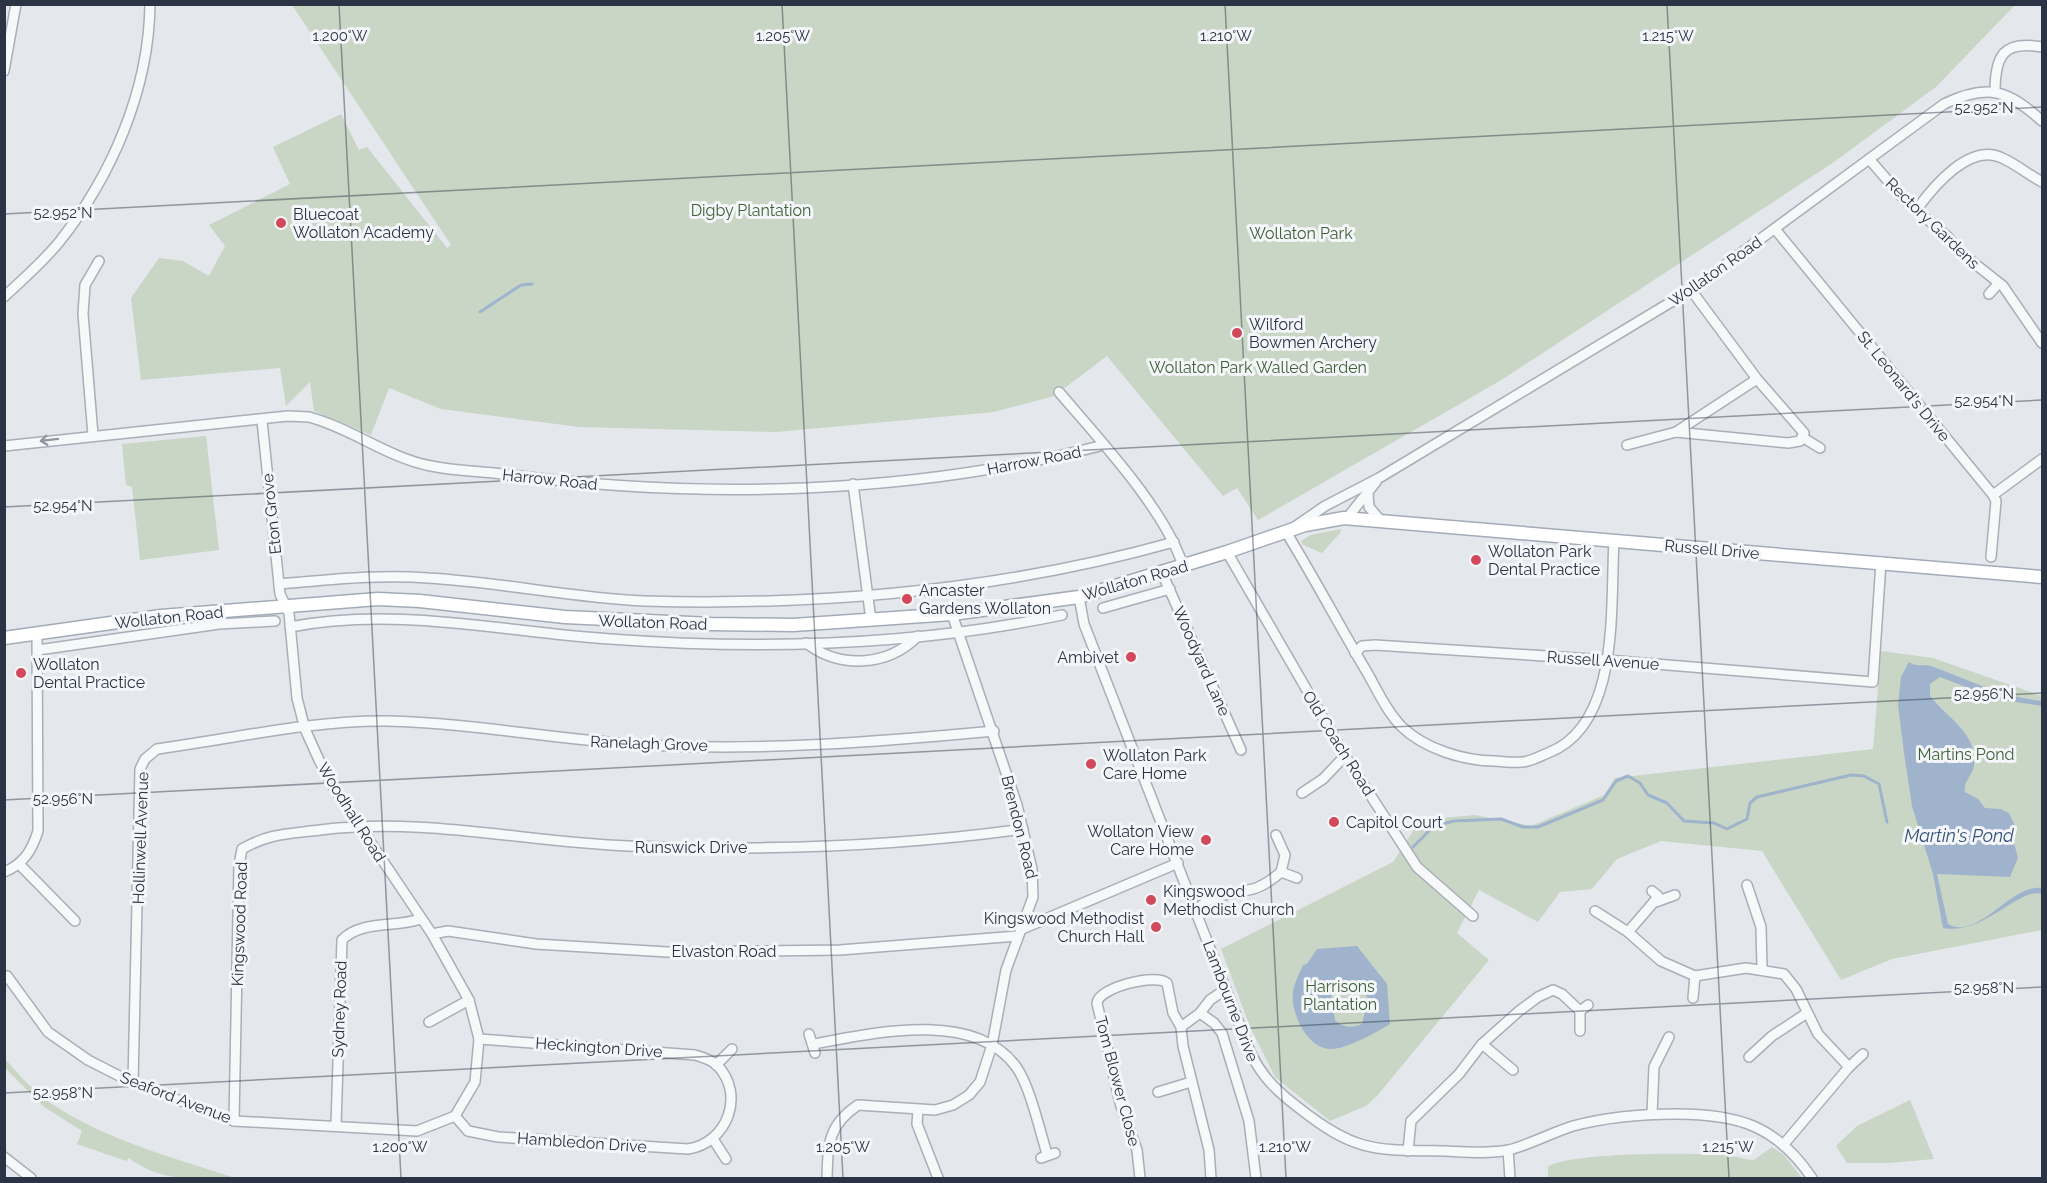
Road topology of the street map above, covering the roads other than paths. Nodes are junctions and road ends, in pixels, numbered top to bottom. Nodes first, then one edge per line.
1 (16, 4) edge
2 (150, 4) edge
3 (2043, 47) edge
4 (4, 71) edge
5 (1995, 92) junction
6 (2043, 121) edge
7 (1869, 159) junction
8 (2043, 182) edge
9 (1917, 209) junction
10 (1775, 229) junction
11 (99, 261) dead end
12 (1999, 283) junction
13 (1691, 290) junction
14 (1989, 294) dead end
15 (4, 297) edge
16 (2043, 343) edge
17 (1758, 379) junction
18 (1059, 392) dead end
19 (262, 421) junction
20 (1676, 432) junction
21 (93, 435) junction
22 (1802, 437) junction
23 (1104, 445) junction
24 (1627, 445) dead end
25 (4, 446) edge
26 (1820, 448) dead end
27 (2043, 459) edge
28 (1379, 478) junction
29 (853, 484) junction
30 (1368, 491) junction
31 (1994, 495) junction
32 (1339, 499) junction
33 (1346, 518) junction
34 (1381, 521) junction
35 (1289, 530) junction
36 (1614, 540) junction
37 (1174, 542) junction
38 (1227, 552) junction
39 (1991, 557) dead end
40 (1881, 562) junction
41 (1183, 566) junction
42 (1162, 573) junction
43 (2043, 576) edge
44 (279, 584) junction
45 (1170, 590) junction
46 (867, 594) junction
47 (1079, 597) junction
48 (285, 606) junction
49 (1103, 608) dead end
50 (952, 614) junction
51 (1062, 615) dead end
52 (871, 620) junction
53 (275, 621) dead end
54 (290, 627) junction
55 (958, 632) junction
56 (37, 633) junction
57 (918, 636) junction
58 (4, 638) edge
59 (806, 643) junction
60 (38, 650) junction
61 (1355, 653) junction
62 (1607, 660) junction
63 (305, 729) junction
64 (994, 731) junction
65 (1241, 750) dead end
66 (1345, 756) junction
67 (1302, 781) dead end
68 (1311, 787) junction
69 (1302, 793) dead end
70 (359, 825) junction
71 (1023, 829) junction
72 (1276, 835) dead end
73 (1178, 863) junction
74 (20, 865) junction
75 (4, 872) edge
76 (1281, 872) junction
77 (1297, 878) dead end
78 (1747, 885) dead end
79 (1652, 891) dead end
80 (1675, 895) dead end
81 (1653, 903) junction
82 (1196, 910) junction
83 (1473, 916) dead end
84 (1598, 917) dead end
85 (420, 919) junction
86 (75, 921) dead end
87 (1020, 932) junction
88 (1628, 932) junction
89 (432, 934) junction
90 (1762, 968) junction
91 (7, 976) dead end
92 (1695, 976) junction
93 (1226, 989) junction
94 (1693, 998) dead end
95 (469, 1000) junction
96 (1513, 1001) dead end
97 (1519, 1011) junction
98 (1200, 1013) junction
99 (1807, 1013) junction
100 (429, 1022) dead end
101 (1181, 1027) junction
102 (1580, 1031) dead end
103 (809, 1034) dead end
104 (1669, 1037) dead end
105 (479, 1039) junction
106 (1482, 1044) junction
107 (992, 1045) junction
108 (732, 1049) dead end
109 (1751, 1051) dead end
110 (1863, 1054) dead end
111 (716, 1065) junction
112 (1849, 1067) junction
113 (1513, 1071) dead end
114 (1191, 1082) junction
115 (133, 1083) junction
116 (1158, 1092) dead end
117 (918, 1110) junction
118 (1652, 1114) junction
119 (454, 1116) junction
120 (234, 1121) junction
121 (336, 1125) junction
122 (713, 1139) junction
123 (1784, 1144) junction
124 (1508, 1150) junction
125 (1408, 1151) junction
126 (1048, 1155) dead end
127 (4, 1157) edge
128 (726, 1159) dead end
129 (31, 1179) edge
130 (827, 1179) edge
131 (938, 1179) edge
132 (1140, 1179) edge
133 (1211, 1179) edge
134 (1256, 1179) edge
135 (1510, 1179) edge
136 (1812, 1179) edge

1 - 4 street
2 - 15 street
3 - 5 street
5 - 6 street, Wollaton Road
5 - 7 street, Wollaton Road
7 - 9 street, Rectory Gardens
7 - 10 street, Wollaton Road
8 - 9 street
9 - 12 street, Rectory Gardens
10 - 13 street, Wollaton Road
10 - 31 street, St. Leonard's Drive
11 - 21 street
12 - 14 street
12 - 16 street, Rectory Gardens
13 - 17 street
13 - 28 street, Wollaton Road
17 - 20 street
17 - 22 street
18 - 23 street
19 - 21 street, Harrow Road
19 - 29 street, Harrow Road
19 - 44 street, Eton Grove
20 - 22 street
20 - 24 street
21 -> 25 street, Harrow Road
22 - 26 street
23 - 29 street, Harrow Road
23 - 37 street
27 - 31 street
28 - 30 street, Wollaton Road
28 - 32 street, Wollaton Road
29 - 46 street
30 - 33 street, Wollaton Road
30 - 34 street
31 - 39 street
32 - 33 street
32 - 35 street, Wollaton Road
33 - 34 main road, Wollaton Road
33 - 35 main road, Wollaton Road
34 - 36 main road, Russell Drive
35 - 38 main road, Wollaton Road
35 - 61 street
36 - 40 main road, Russell Drive
36 - 62 street
37 - 41 street
37 - 46 street, Wollaton Road
38 - 41 main road, Wollaton Road
38 - 66 street, Old Coach Road
40 - 43 main road, Russell Drive
40 - 62 street, Russell Avenue
41 - 42 main road, Wollaton Road
42 - 45 street, Woodyard Lane
42 - 47 main road, Wollaton Road
44 - 46 street, Wollaton Road
44 - 48 street, Eton Grove
45 - 49 street, Wollaton Road
45 - 65 street, Woodyard Lane
46 - 52 street
47 - 50 main road, Wollaton Road
47 - 73 street, Lambourne Drive
48 - 52 main road, Wollaton Road
48 - 54 street, Woodhall Road
48 - 56 main road, Wollaton Road
50 - 52 main road, Wollaton Road
50 - 55 street, Brendon Road
51 - 55 street, Wollaton Road
53 - 60 street, Wollaton Road
54 - 59 street, Wollaton Road
54 - 63 street, Woodhall Road
55 - 57 street, Wollaton Road
55 - 64 street, Brendon Road
56 - 58 main road, Wollaton Road
56 - 60 street
57 - 59 street, Wollaton Road
57 - 59 street
60 - 74 street
61 - 62 street, Russell Avenue
61 - 62 street
63 - 64 street, Ranelagh Grove
63 - 70 street, Woodhall Road
63 - 115 street, Hollinwell Avenue
64 - 71 street, Brendon Road
66 - 68 street
66 - 83 street, Old Coach Road
67 - 68 street
68 - 69 street
70 - 71 street, Runswick Drive
70 - 85 street, Woodhall Road
70 - 120 street, Kingswood Road
71 - 87 street, Brendon Road
72 - 76 street
73 - 82 street, Lambourne Drive
73 - 87 street, Elvaston Road
74 - 75 street
74 - 86 street
76 - 77 street
76 - 82 street
78 - 90 street
79 - 81 street
80 - 81 street
81 - 88 street
82 - 93 street, Lambourne Drive
84 - 88 street
85 - 89 street, Woodhall Road
85 - 121 street, Sydney Road
87 - 89 street, Elvaston Road
87 - 107 street, Brendon Road
88 - 92 street
89 - 95 street, Woodhall Road
90 - 92 street
90 - 99 street
91 - 115 street, Seaford Avenue
92 - 94 street
93 - 98 street
93 - 125 street, Lambourne Drive
95 - 100 street
95 - 105 street, Woodhall Road
96 - 97 street
97 - 102 street
97 - 106 street
98 - 101 street
98 - 134 street
99 - 109 street
99 - 112 street
101 - 114 street, Tom Blower Close
101 - 132 street, Tom Blower Close
103 - 107 street
104 - 118 street
105 - 111 street, Heckington Drive
105 - 119 street, Woodhall Road
106 - 113 street
106 - 125 street
107 - 117 street, Brendon Road
107 - 126 street
108 - 111 street
110 - 112 street
111 - 122 street
112 - 123 street
114 - 116 street
114 - 133 street, Tom Blower Close
115 - 120 street, Seaford Avenue
117 - 130 street, Brendon Road
117 - 131 street
118 - 123 street, Lambourne Drive
118 - 124 street, Lambourne Drive
119 - 121 street, Seaford Avenue
119 - 122 street, Hambledon Drive
120 - 121 street, Seaford Avenue
122 - 128 street
123 - 136 street, Lambourne Drive
124 - 125 street, Lambourne Drive
124 - 135 street
127 - 129 street

